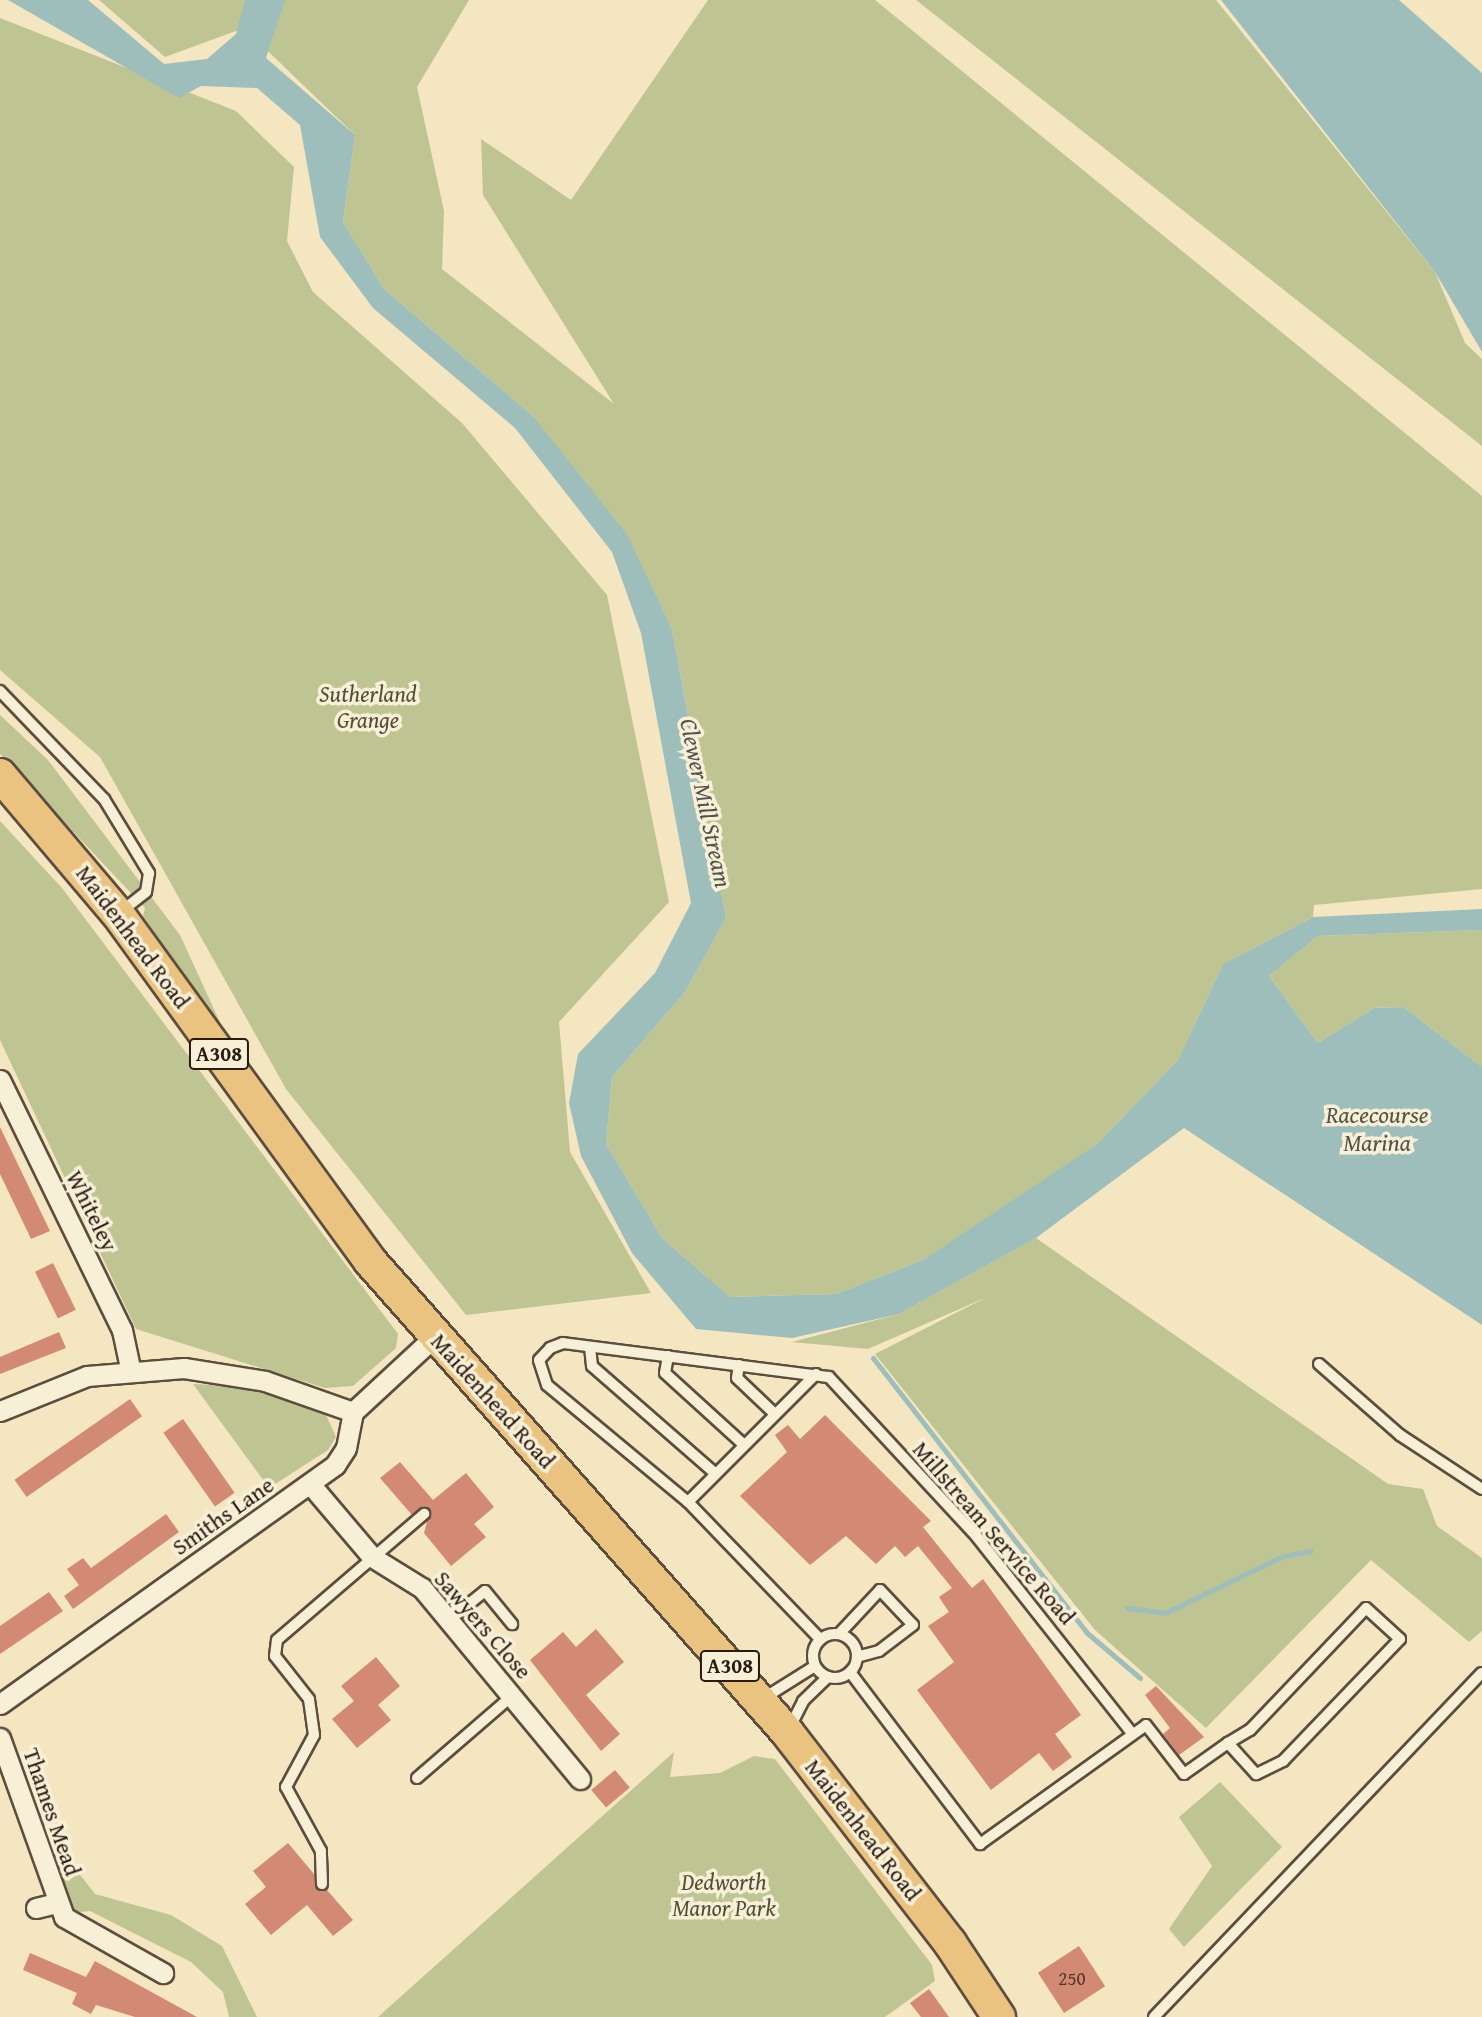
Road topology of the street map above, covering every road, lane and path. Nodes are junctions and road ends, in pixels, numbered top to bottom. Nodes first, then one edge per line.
1 (0, 691) edge
2 (0, 775) edge
3 (118, 914) junction
4 (0, 1080) edge
5 (435, 1336) junction
6 (590, 1347) junction
7 (668, 1356) junction
8 (1319, 1364) dead end
9 (739, 1365) junction
10 (130, 1368) junction
11 (816, 1374) junction
12 (0, 1412) edge
13 (353, 1412) junction
14 (775, 1414) junction
15 (744, 1445) junction
16 (716, 1474) junction
17 (311, 1485) junction
18 (1482, 1489) edge
19 (688, 1502) junction
20 (424, 1514) dead end
21 (372, 1557) junction
22 (449, 1620) junction
23 (512, 1624) dead end
24 (839, 1634) junction
25 (820, 1639) junction
26 (857, 1657) junction
27 (815, 1666) junction
28 (850, 1672) junction
29 (1482, 1673) edge
30 (828, 1677) junction
31 (512, 1696) junction
32 (760, 1700) junction
33 (0, 1704) edge
34 (1130, 1731) junction
35 (788, 1732) junction
36 (0, 1738) edge
37 (1228, 1743) junction
38 (417, 1778) dead end
39 (580, 1779) dead end
40 (322, 1884) dead end
41 (163, 1973) dead end
42 (992, 2014) edge
43 (1154, 2017) edge

1 - 3 lane
2 - 3 main road, Maidenhead Road / A308
3 - 5 main road, Maidenhead Road / A308
4 - 10 street, Whiteley
5 - 13 street
5 - 32 main road, Maidenhead Road / A308
6 - 7 lane, Millstream Service Road
6 - 16 lane
6 - 19 lane, Millstream Service Road
7 - 9 lane, Millstream Service Road
7 - 15 lane
8 - 18 lane
9 - 11 lane, Millstream Service Road
9 - 14 lane
10 - 12 street
10 - 13 street
11 - 14 lane
11 - 34 lane, Millstream Service Road
13 - 17 street, Smiths Lane
14 - 15 lane
15 - 16 lane
16 - 19 lane
17 - 21 street, Sawyers Close
17 - 33 street, Smiths Lane
19 - 25 lane, Millstream Service Road
20 - 21 lane
21 - 22 street, Sawyers Close
21 - 40 lane
22 - 23 lane
22 - 31 street, Sawyers Close
24 - 25 lane
24 - 26 lane
24 - 26 lane
25 - 27 lane
26 - 28 lane
27 - 30 lane
27 - 32 lane
28 - 30 lane
28 - 34 lane
29 - 43 lane
30 - 35 lane
31 - 38 lane
31 - 39 street, Sawyers Close
32 - 35 main road, Maidenhead Road / A308
34 - 37 lane
35 - 42 main road, Maidenhead Road / A308
36 - 41 street, Thames Mead
37 - 37 lane

